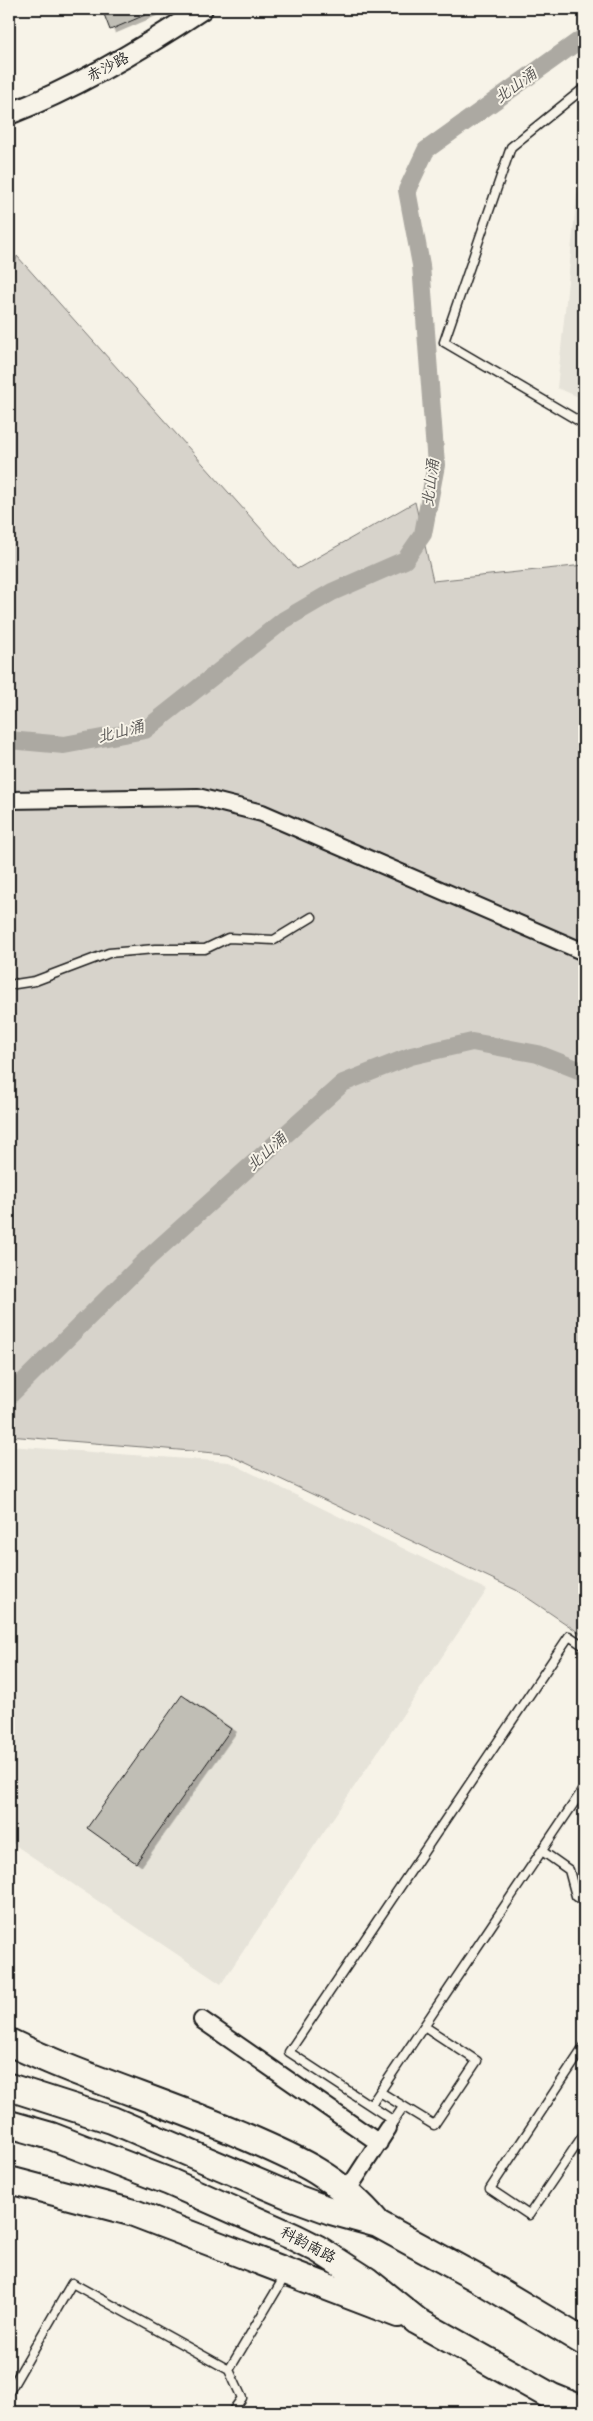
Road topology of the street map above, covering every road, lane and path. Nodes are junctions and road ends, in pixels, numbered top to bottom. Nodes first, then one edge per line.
1 (202, 9) edge
2 (584, 88) edge
3 (9, 114) edge
4 (584, 424) edge
5 (9, 800) edge
6 (312, 917) dead end
7 (584, 952) edge
8 (9, 985) edge
9 (584, 1646) edge
10 (584, 1788) edge
11 (542, 1850) junction
12 (584, 1902) edge
13 (202, 2020) dead end
14 (424, 2026) junction
15 (9, 2042) edge
16 (584, 2047) edge
17 (9, 2053) edge
18 (48, 2062) junction
19 (9, 2087) edge
20 (380, 2092) junction
21 (370, 2105) junction
22 (403, 2107) junction
23 (9, 2124) edge
24 (391, 2124) junction
25 (584, 2134) edge
26 (379, 2142) junction
27 (9, 2180) edge
28 (9, 2186) edge
29 (46, 2190) junction
30 (347, 2191) junction
31 (378, 2224) junction
32 (288, 2271) junction
33 (417, 2321) junction
34 (583, 2340) edge
35 (229, 2370) junction
36 (9, 2392) edge
37 (558, 2404) edge
38 (584, 2410) edge
39 (232, 2412) edge

1 - 3 street, 赤沙路
2 - 4 lane
5 - 7 street
6 - 8 lane
9 - 21 lane
10 - 11 lane
11 - 12 lane
11 - 14 lane
13 - 26 street
14 - 20 lane
14 - 22 lane
15 - 18 highway
16 - 25 lane
17 - 18 highway
18 - 30 highway
19 - 31 highway
20 - 21 lane
20 - 22 lane
21 - 24 lane
22 - 24 lane
23 - 33 highway, 科韵南路
24 - 26 street
26 - 30 street
27 - 29 highway
28 - 29 highway
29 - 32 highway
30 - 31 highway
31 - 34 highway
32 - 33 highway
32 - 35 lane
33 - 37 highway, 科韵南路
35 - 36 lane
35 - 39 lane
37 - 38 highway, 科韵南路

